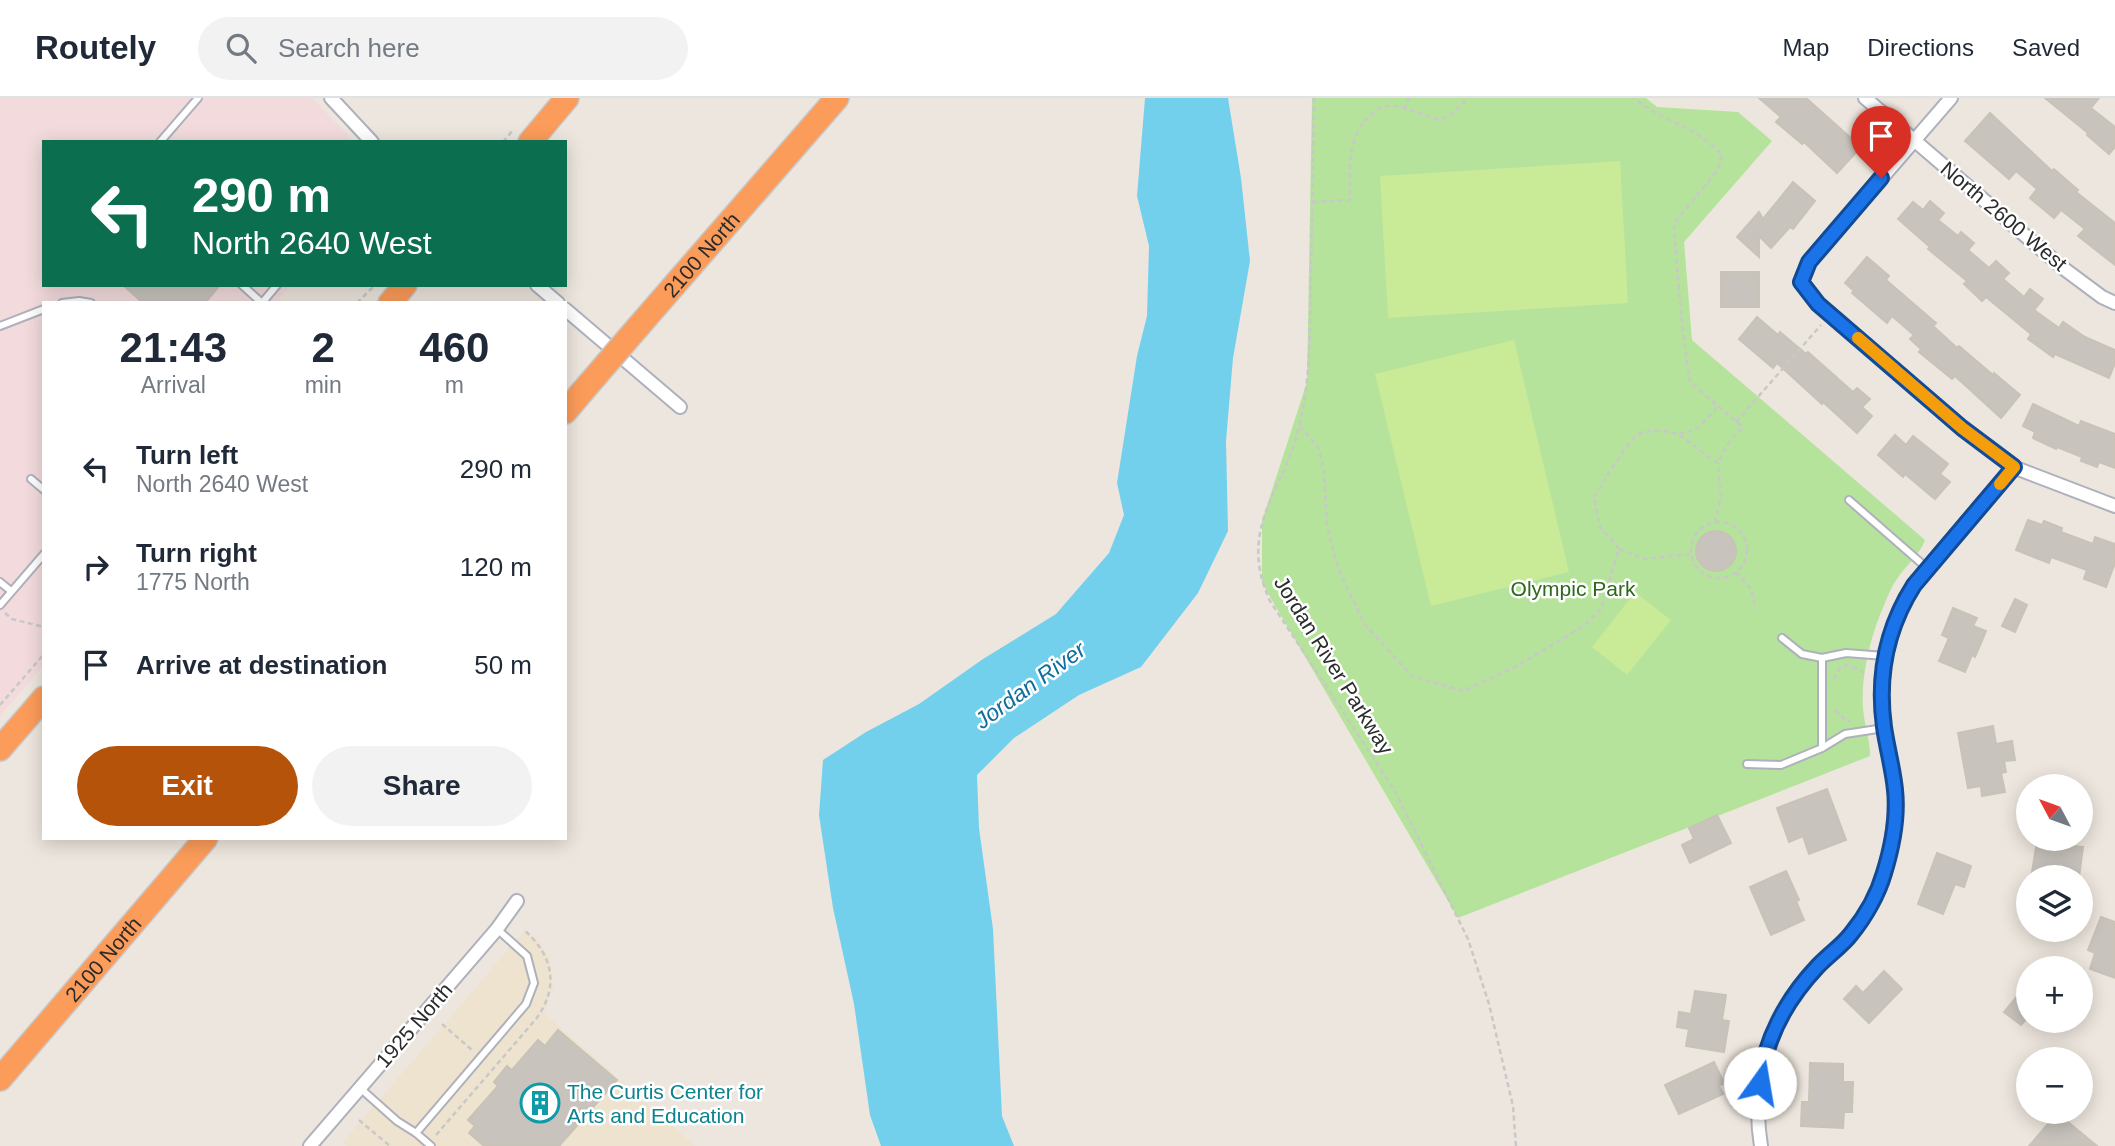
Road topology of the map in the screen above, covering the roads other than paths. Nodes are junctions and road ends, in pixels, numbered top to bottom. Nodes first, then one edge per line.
1 (198, 98) edge
2 (331, 98) edge
3 (567, 98) edge
4 (837, 98) edge
5 (1865, 98) edge
6 (1951, 98) edge
7 (162, 140) edge
8 (370, 140) edge
9 (532, 140) edge
10 (1914, 140) junction
11 (244, 287) edge
12 (275, 287) edge
13 (403, 287) edge
14 (539, 287) edge
15 (260, 301) edge
16 (264, 301) edge
17 (392, 301) edge
18 (556, 301) edge
19 (2115, 303) edge
20 (42, 310) edge
21 (567, 311) edge
22 (0, 326) edge
23 (680, 407) dead end
24 (567, 410) edge
25 (2014, 467) junction
26 (31, 479) dead end
27 (42, 488) edge
28 (1849, 500) dead end
29 (2115, 506) edge
30 (42, 556) edge
31 (1928, 569) junction
32 (0, 582) edge
33 (11, 592) junction
34 (0, 607) edge
35 (1782, 638) dead end
36 (1885, 656) junction
37 (1822, 657) junction
38 (42, 700) edge
39 (1884, 728) junction
40 (1822, 748) junction
41 (0, 749) edge
42 (1747, 764) dead end
43 (204, 840) edge
44 (517, 901) dead end
45 (497, 929) junction
46 (0, 1079) edge
47 (360, 1088) junction
48 (416, 1132) junction
49 (310, 1146) edge
50 (431, 1146) edge
51 (1761, 1146) edge

1 - 7 lane
2 - 8 street
3 - 9 highway
4 - 24 highway, 2100 North, bridge
5 - 10 street, North 2600 West
6 - 10 street
10 - 19 street, North 2600 West
10 - 25 street
11 - 15 lane
12 - 16 lane
13 - 17 highway
14 - 18 street
20 - 22 lane
21 - 23 street
25 - 29 street
25 - 31 street
26 - 27 lane
28 - 31 lane
30 - 33 lane
31 - 36 street
32 - 33 lane
33 - 34 lane
35 - 37 lane
36 - 37 lane
36 - 39 street
37 - 40 lane
38 - 41 highway
39 - 40 lane
39 - 51 street
40 - 42 lane
43 - 46 highway, 2100 North
44 - 45 street, 1925 North
45 - 47 street, 1925 North
45 - 48 lane
47 - 48 lane
47 - 49 street, 1925 North
48 - 50 lane

